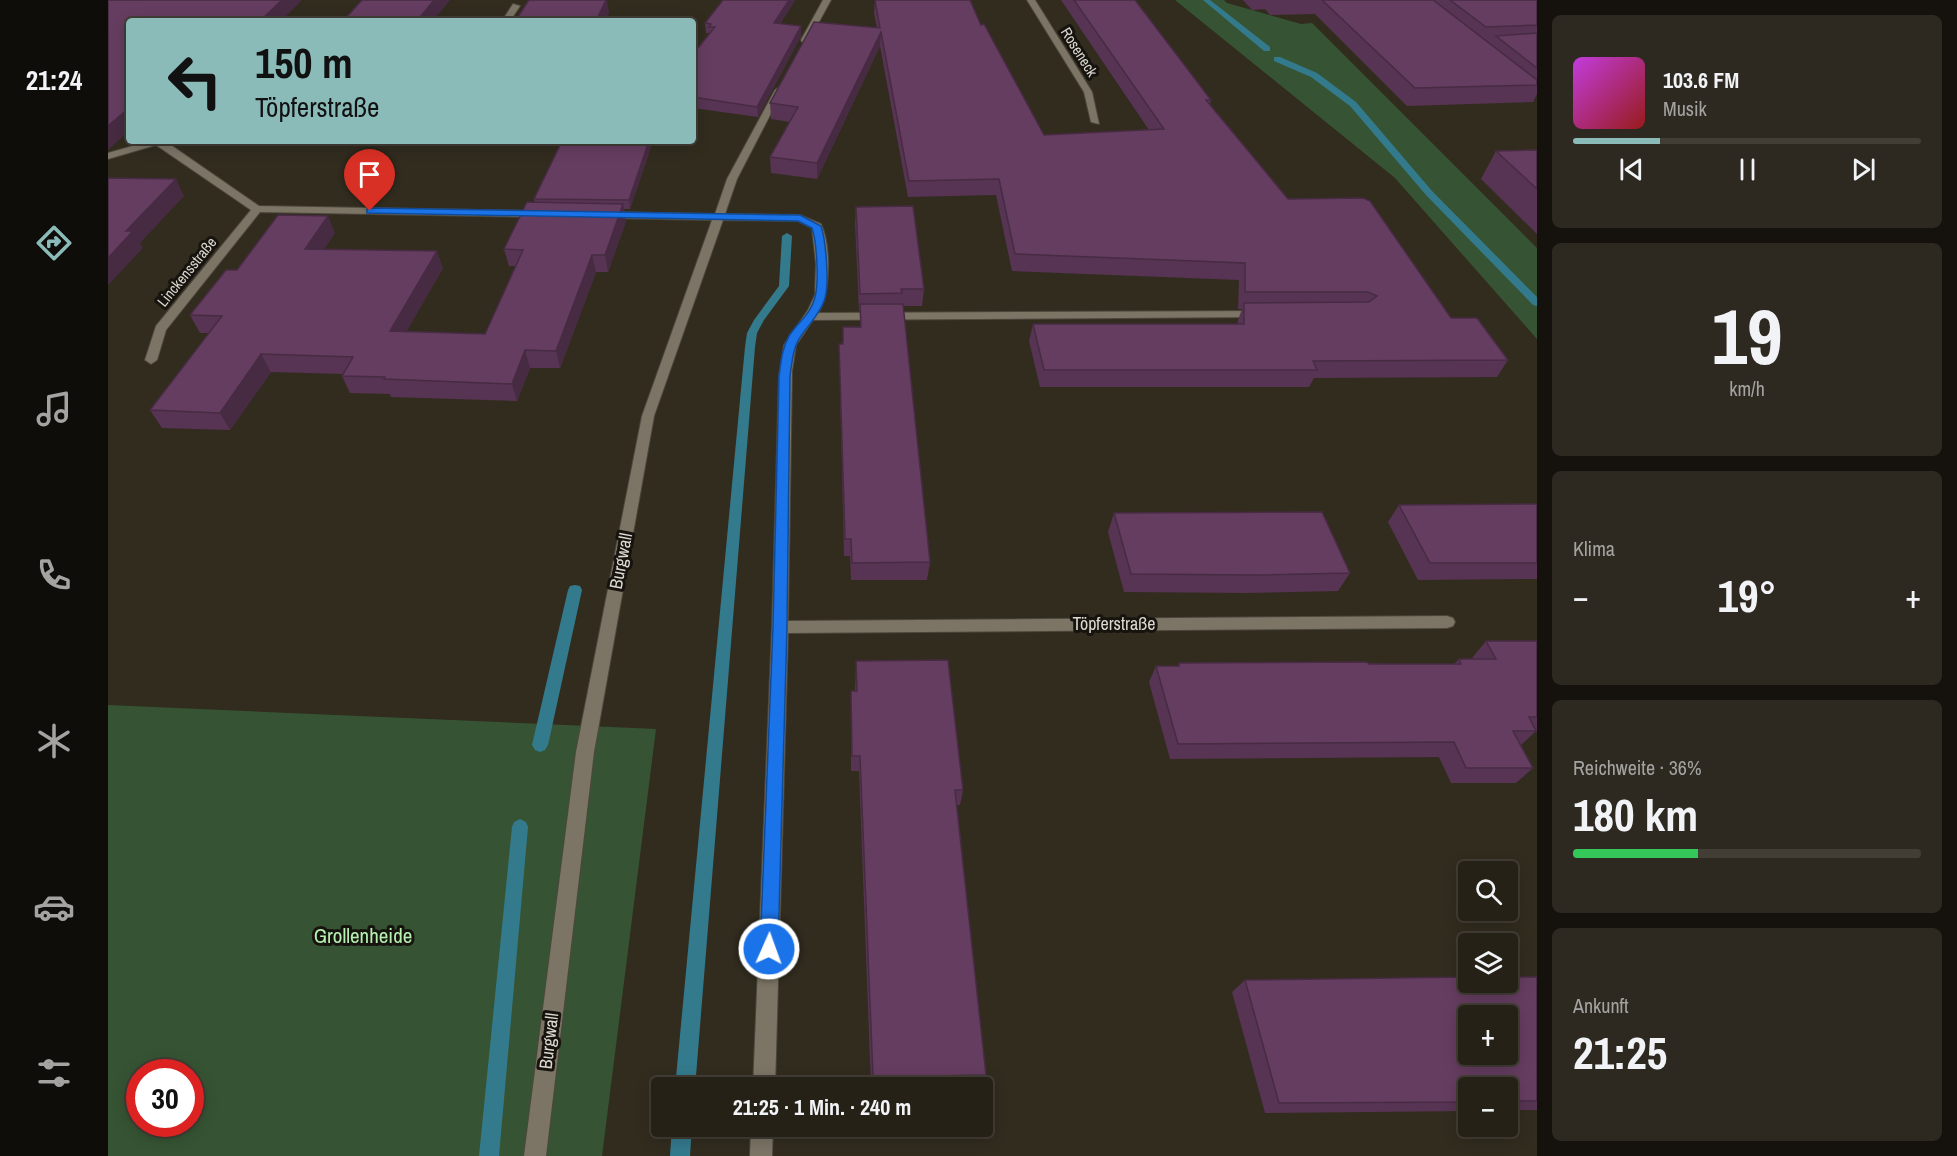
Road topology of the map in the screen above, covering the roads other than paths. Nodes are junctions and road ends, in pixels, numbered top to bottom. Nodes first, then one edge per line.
1 (827, 0) edge
2 (1031, 0) edge
3 (516, 6) dead end
4 (508, 18) edge
5 (803, 45) edge
6 (786, 76) edge
7 (1096, 122) dead end
8 (152, 144) edge
9 (162, 144) edge
10 (108, 156) edge
11 (257, 209) junction
12 (551, 214) edge
13 (597, 215) edge
14 (719, 217) junction
15 (1270, 314) edge
16 (811, 317) junction
17 (151, 360) dead end
18 (1448, 622) dead end
19 (780, 627) junction
20 (764, 1077) edge
21 (762, 1137) edge
22 (535, 1156) edge
23 (761, 1156) edge

1 - 5 street
2 - 7 street, Roseneck
3 - 4 street
6 - 14 street, Burgwall
8 - 10 street
9 - 11 street
11 - 12 street
11 - 17 street, Linckensstraße
13 - 14 street
14 - 16 street
14 - 22 street, Burgwall
15 - 16 street
16 - 19 street
18 - 19 street, Töpferstraße
19 - 20 street
21 - 23 street

